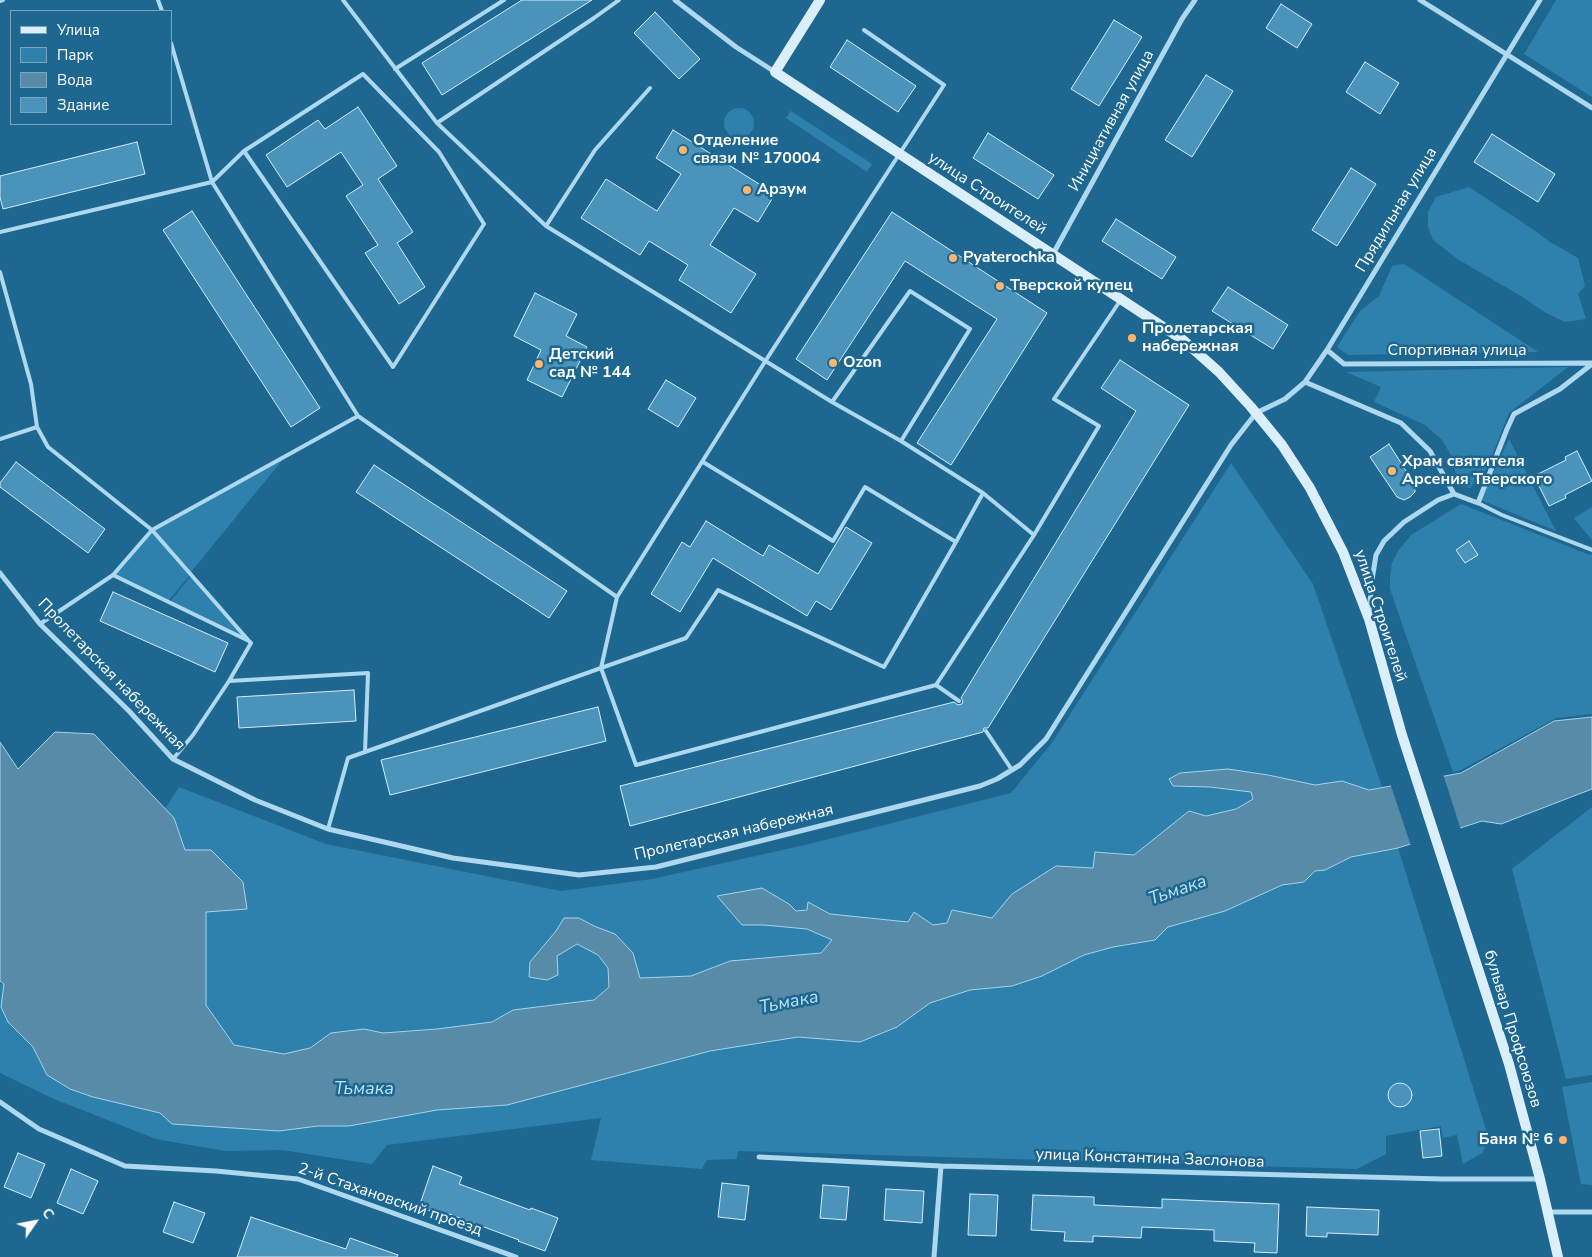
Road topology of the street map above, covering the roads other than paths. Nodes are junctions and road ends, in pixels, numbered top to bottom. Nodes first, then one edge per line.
1 (343, 0) edge
2 (504, 0) edge
3 (618, 0) edge
4 (675, 0) edge
5 (820, 0) edge
6 (1194, 0) edge
7 (1420, 0) edge
8 (1540, 0) edge
9 (864, 30) dead end
10 (172, 46) edge
11 (1506, 54) junction
12 (395, 68) junction
13 (775, 72) junction
14 (650, 88) dead end
15 (1592, 108) edge
16 (436, 123) junction
17 (244, 151) junction
18 (899, 155) junction
19 (212, 182) junction
20 (546, 226) junction
21 (0, 232) edge
22 (1052, 255) junction
23 (0, 272) edge
24 (1122, 299) junction
25 (1327, 350) junction
26 (766, 360) junction
27 (1592, 364) edge
28 (1305, 382) junction
29 (832, 402) junction
30 (1256, 413) junction
31 (358, 416) junction
32 (37, 427) junction
33 (0, 439) edge
34 (901, 441) junction
35 (703, 462) junction
36 (983, 493) junction
37 (1454, 494) junction
38 (1478, 503) junction
39 (152, 530) junction
40 (1034, 534) junction
41 (956, 542) junction
42 (1592, 550) edge
43 (0, 573) edge
44 (113, 575) junction
45 (616, 597) junction
46 (1369, 619) junction
47 (40, 624) junction
48 (249, 641) junction
49 (601, 668) junction
50 (229, 681) junction
51 (936, 685) junction
52 (959, 701) dead end
53 (986, 731) dead end
54 (365, 752) junction
55 (173, 759) junction
56 (1012, 770) junction
57 (328, 829) junction
58 (1446, 870) joint
59 (0, 1102) edge
60 (759, 1157) dead end
61 (941, 1166) junction
62 (1540, 1179) junction
63 (1548, 1212) junction
64 (1592, 1212) edge
65 (516, 1257) edge
66 (934, 1257) edge
67 (1558, 1257) edge

1 - 12 lane
2 - 12 lane
3 - 16 lane
4 - 13 street, улица Строителей
5 - 13 main road
6 - 22 street, Инициативная улица
7 - 11 street
8 - 11 street, Прядильная улица
9 - 18 lane
10 - 19 lane
11 - 15 street
11 - 25 street, Прядильная улица
12 - 16 lane
13 - 18 main road, улица Строителей
14 - 20 lane
16 - 20 lane
17 - 17 lane
17 - 19 lane
18 - 22 main road, улица Строителей
18 - 26 lane
19 - 21 lane
19 - 31 lane
20 - 26 lane
22 - 24 main road, улица Строителей
23 - 32 lane
24 - 30 main road, улица Строителей
24 - 40 lane
25 - 27 street, Спортивная улица
25 - 28 street, Прядильная улица
26 - 29 lane
26 - 35 lane
27 - 38 street
28 - 30 street, Прядильная улица
28 - 37 street
29 - 34 lane
29 - 34 lane
30 - 46 main road, улица Строителей
30 - 56 street, Пролетарская набережная
31 - 39 lane
31 - 45 lane
32 - 33 lane
32 - 39 lane
34 - 36 lane
35 - 41 lane
35 - 45 lane
36 - 40 lane
36 - 41 lane
37 - 38 street
37 - 46 street
38 - 42 lane
39 - 44 lane
39 - 48 lane
40 - 51 lane
41 - 49 lane
43 - 47 street, Пролетарская набережная
44 - 47 lane
44 - 48 lane
45 - 49 lane
46 - 58 main road, улица Строителей
47 - 55 street, Пролетарская набережная
48 - 50 lane
49 - 51 lane
49 - 54 lane
50 - 54 lane
50 - 55 lane
51 - 52 lane
53 - 56 lane
54 - 57 lane
55 - 57 street, Пролетарская набережная
56 - 57 street, Пролетарская набережная
58 - 62 main road, бульвар Профсоюзов
59 - 65 street, 2-й Стахановский проезд
60 - 61 street, улица Константина Заслонова
61 - 62 street, улица Константина Заслонова
61 - 66 street
62 - 63 main road, бульвар Профсоюзов
63 - 64 street
63 - 67 main road, бульвар Профсоюзов

